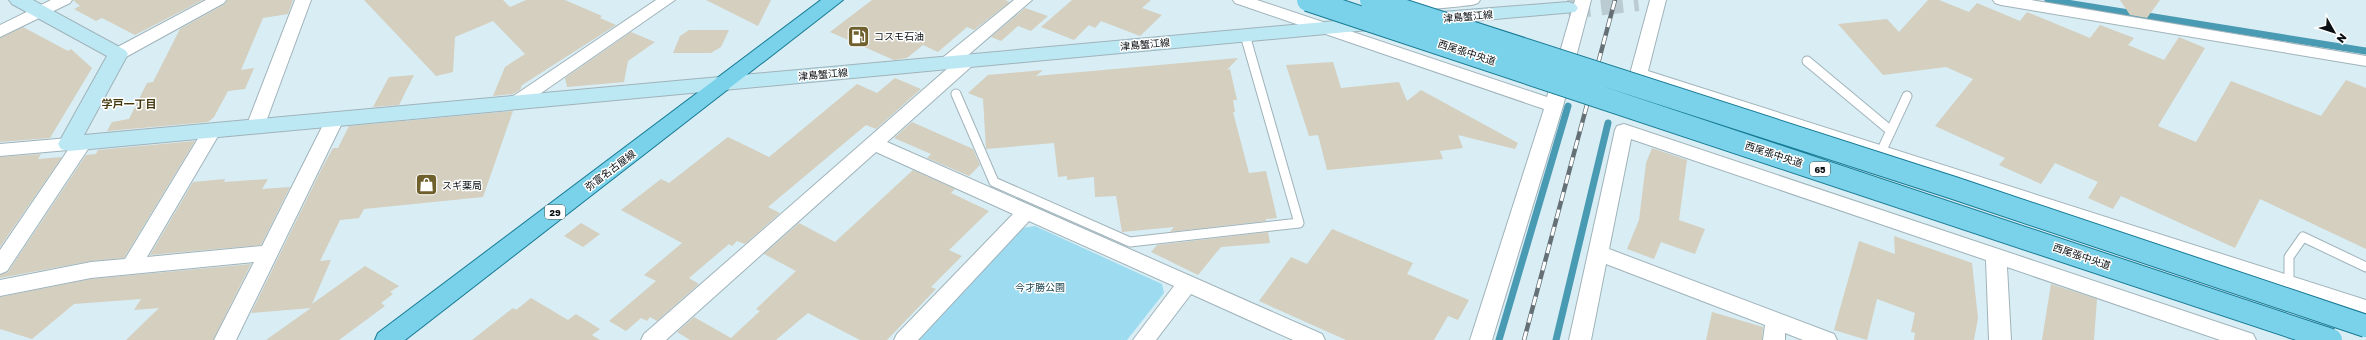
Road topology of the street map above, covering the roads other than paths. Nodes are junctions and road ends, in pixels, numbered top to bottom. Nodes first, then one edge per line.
1 (19, 0) edge
2 (64, 0) edge
3 (218, 0) edge
4 (303, 0) edge
5 (667, 0) edge
6 (833, 0) edge
7 (1024, 0) edge
8 (1241, 0) edge
9 (1308, 0) edge
10 (1372, 0) edge
11 (1412, 0) edge
12 (1472, 0) edge
13 (1658, 0) edge
14 (2001, 0) edge
15 (1575, 4) edge
16 (41, 12) junction
17 (1323, 28) junction
18 (0, 32) edge
19 (1246, 35) junction
20 (118, 54) junction
21 (1808, 61) dead end
22 (2366, 61) edge
23 (957, 62) junction
24 (723, 83) junction
25 (956, 94) dead end
26 (1907, 96) dead end
27 (515, 102) junction
28 (1554, 106) junction
29 (335, 119) junction
30 (255, 127) junction
31 (212, 131) junction
32 (1891, 131) junction
33 (76, 143) junction
34 (874, 144) junction
35 (0, 150) edge
36 (1881, 152) junction
37 (1026, 212) junction
38 (268, 253) junction
39 (1600, 254) junction
40 (1996, 258) junction
41 (0, 266) edge
42 (131, 266) junction
43 (2366, 267) edge
44 (2289, 283) junction
45 (1187, 285) junction
46 (0, 288) edge
47 (2366, 308) edge
48 (2366, 326) edge
49 (1775, 330) edge
50 (225, 340) edge
51 (387, 340) edge
52 (652, 340) edge
53 (905, 340) edge
54 (1144, 340) edge
55 (1314, 340) edge
56 (1481, 340) edge
57 (1580, 340) edge
58 (1826, 340) edge
59 (2000, 340) edge
60 (2245, 340) edge
61 (2331, 340) edge

1 - 16 street
2 - 16 street
3 - 20 street
4 - 30 street
5 - 27 street
6 - 24 main road, 弥富名古屋線 / 29
7 - 23 street
8 - 17 street
9 - 61 main road, 西尾張中央道 / 65, bridge
10 - 48 main road, 西尾張中央道 / 65, bridge
11 - 12 street
13 - 36 street
14 - 22 street
15 - 17 street, 津島蟹江線
15 - 28 street
16 - 18 street
16 - 20 street
17 - 19 street, 津島蟹江線
17 - 28 street
19 - 23 street, 津島蟹江線
19 - 25 lane
20 - 33 street
21 - 32 lane
23 - 24 street, 津島蟹江線
23 - 34 street
24 - 27 street, 津島蟹江線
24 - 51 main road, 弥富名古屋線 / 29
26 - 32 lane
27 - 29 street, 津島蟹江線
28 - 56 street
29 - 30 street, 津島蟹江線
29 - 38 street
30 - 31 street, 津島蟹江線
31 - 33 street, 津島蟹江線
31 - 42 street
32 - 36 lane
33 - 35 street
33 - 41 street
34 - 37 street
34 - 52 street
36 - 44 street
37 - 45 street
37 - 53 street
38 - 42 street
38 - 50 street
39 - 40 street
39 - 49 street
39 - 57 street
40 - 59 street
40 - 60 street
42 - 46 street
43 - 44 lane
44 - 47 street
45 - 54 street
45 - 55 street
49 - 58 street

